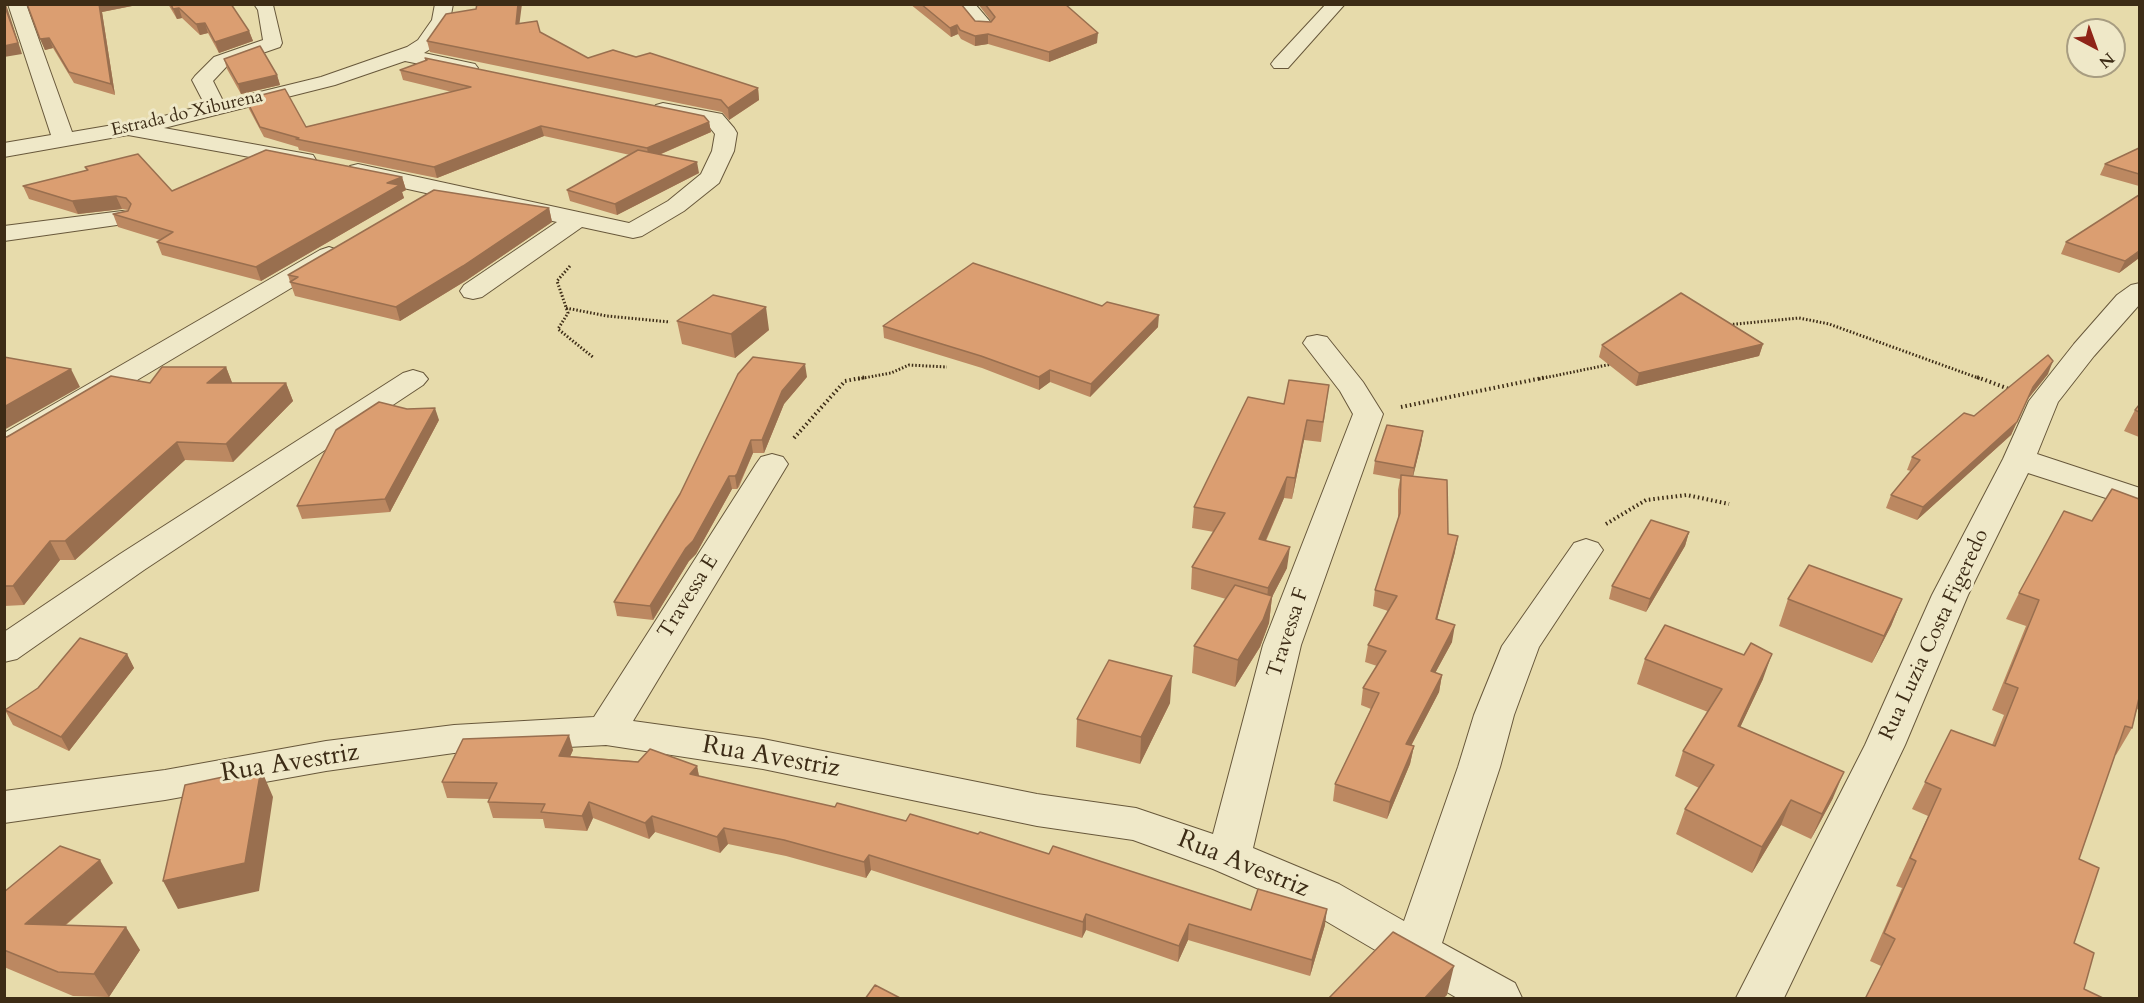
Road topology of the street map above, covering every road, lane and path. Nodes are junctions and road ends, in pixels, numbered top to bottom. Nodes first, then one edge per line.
1 (16, 4) edge
2 (263, 4) edge
3 (444, 4) edge
4 (964, 4) edge
5 (1336, 4) edge
6 (984, 25) edge
7 (404, 55) junction
8 (1281, 64) dead end
9 (484, 71) edge
10 (645, 105) edge
11 (217, 109) junction
12 (130, 129) junction
13 (64, 140) junction
14 (4, 150) edge
15 (442, 188) junction
16 (412, 206) edge
17 (122, 218) edge
18 (579, 218) junction
19 (4, 234) edge
20 (351, 242) edge
21 (574, 262) dead end
22 (473, 291) dead end
23 (2139, 291) edge
24 (566, 308) junction
25 (670, 322) dead end
26 (1721, 327) edge
27 (1317, 343) dead end
28 (594, 358) dead end
29 (1621, 362) edge
30 (947, 367) dead end
31 (414, 379) dead end
32 (2044, 401) junction
33 (1368, 414) junction
34 (4, 446) edge
35 (2019, 459) junction
36 (772, 464) joint
37 (2139, 499) edge
38 (1729, 504) dead end
39 (1586, 550) joint
40 (4, 650) edge
41 (606, 731) junction
42 (4, 807) edge
43 (1229, 857) junction
44 (1416, 952) junction
45 (1498, 999) edge
46 (1760, 999) edge

1 - 13 street
2 - 11 street
3 - 7 street, Estrada do Xiburena
4 - 6 street
5 - 8 street
7 - 9 street
7 - 11 street, Estrada do Xiburena
10 - 18 street
11 - 12 street, Estrada do Xiburena
12 - 13 street, Estrada do Xiburena
12 - 15 street
13 - 14 street, Estrada do Xiburena
15 - 16 street
15 - 18 street
17 - 19 street
18 - 22 street
20 - 34 street
21 - 24 path
23 - 32 street, Rua Luzia Costa Figeredo
24 - 25 path
24 - 28 path
26 - 32 path
27 - 33 street
29 - 33 path
30 - 36 path
31 - 40 street
32 - 35 street, Rua Luzia Costa Figeredo
33 - 43 street, Travessa F
35 - 37 street
35 - 46 street, Rua Luzia Costa Figeredo
36 - 41 street, Travessa E
38 - 39 path
39 - 44 street
41 - 42 street, Rua Avestriz
41 - 43 street, Rua Avestriz
43 - 44 street, Rua Avestriz
44 - 45 street, Rua Avestriz

